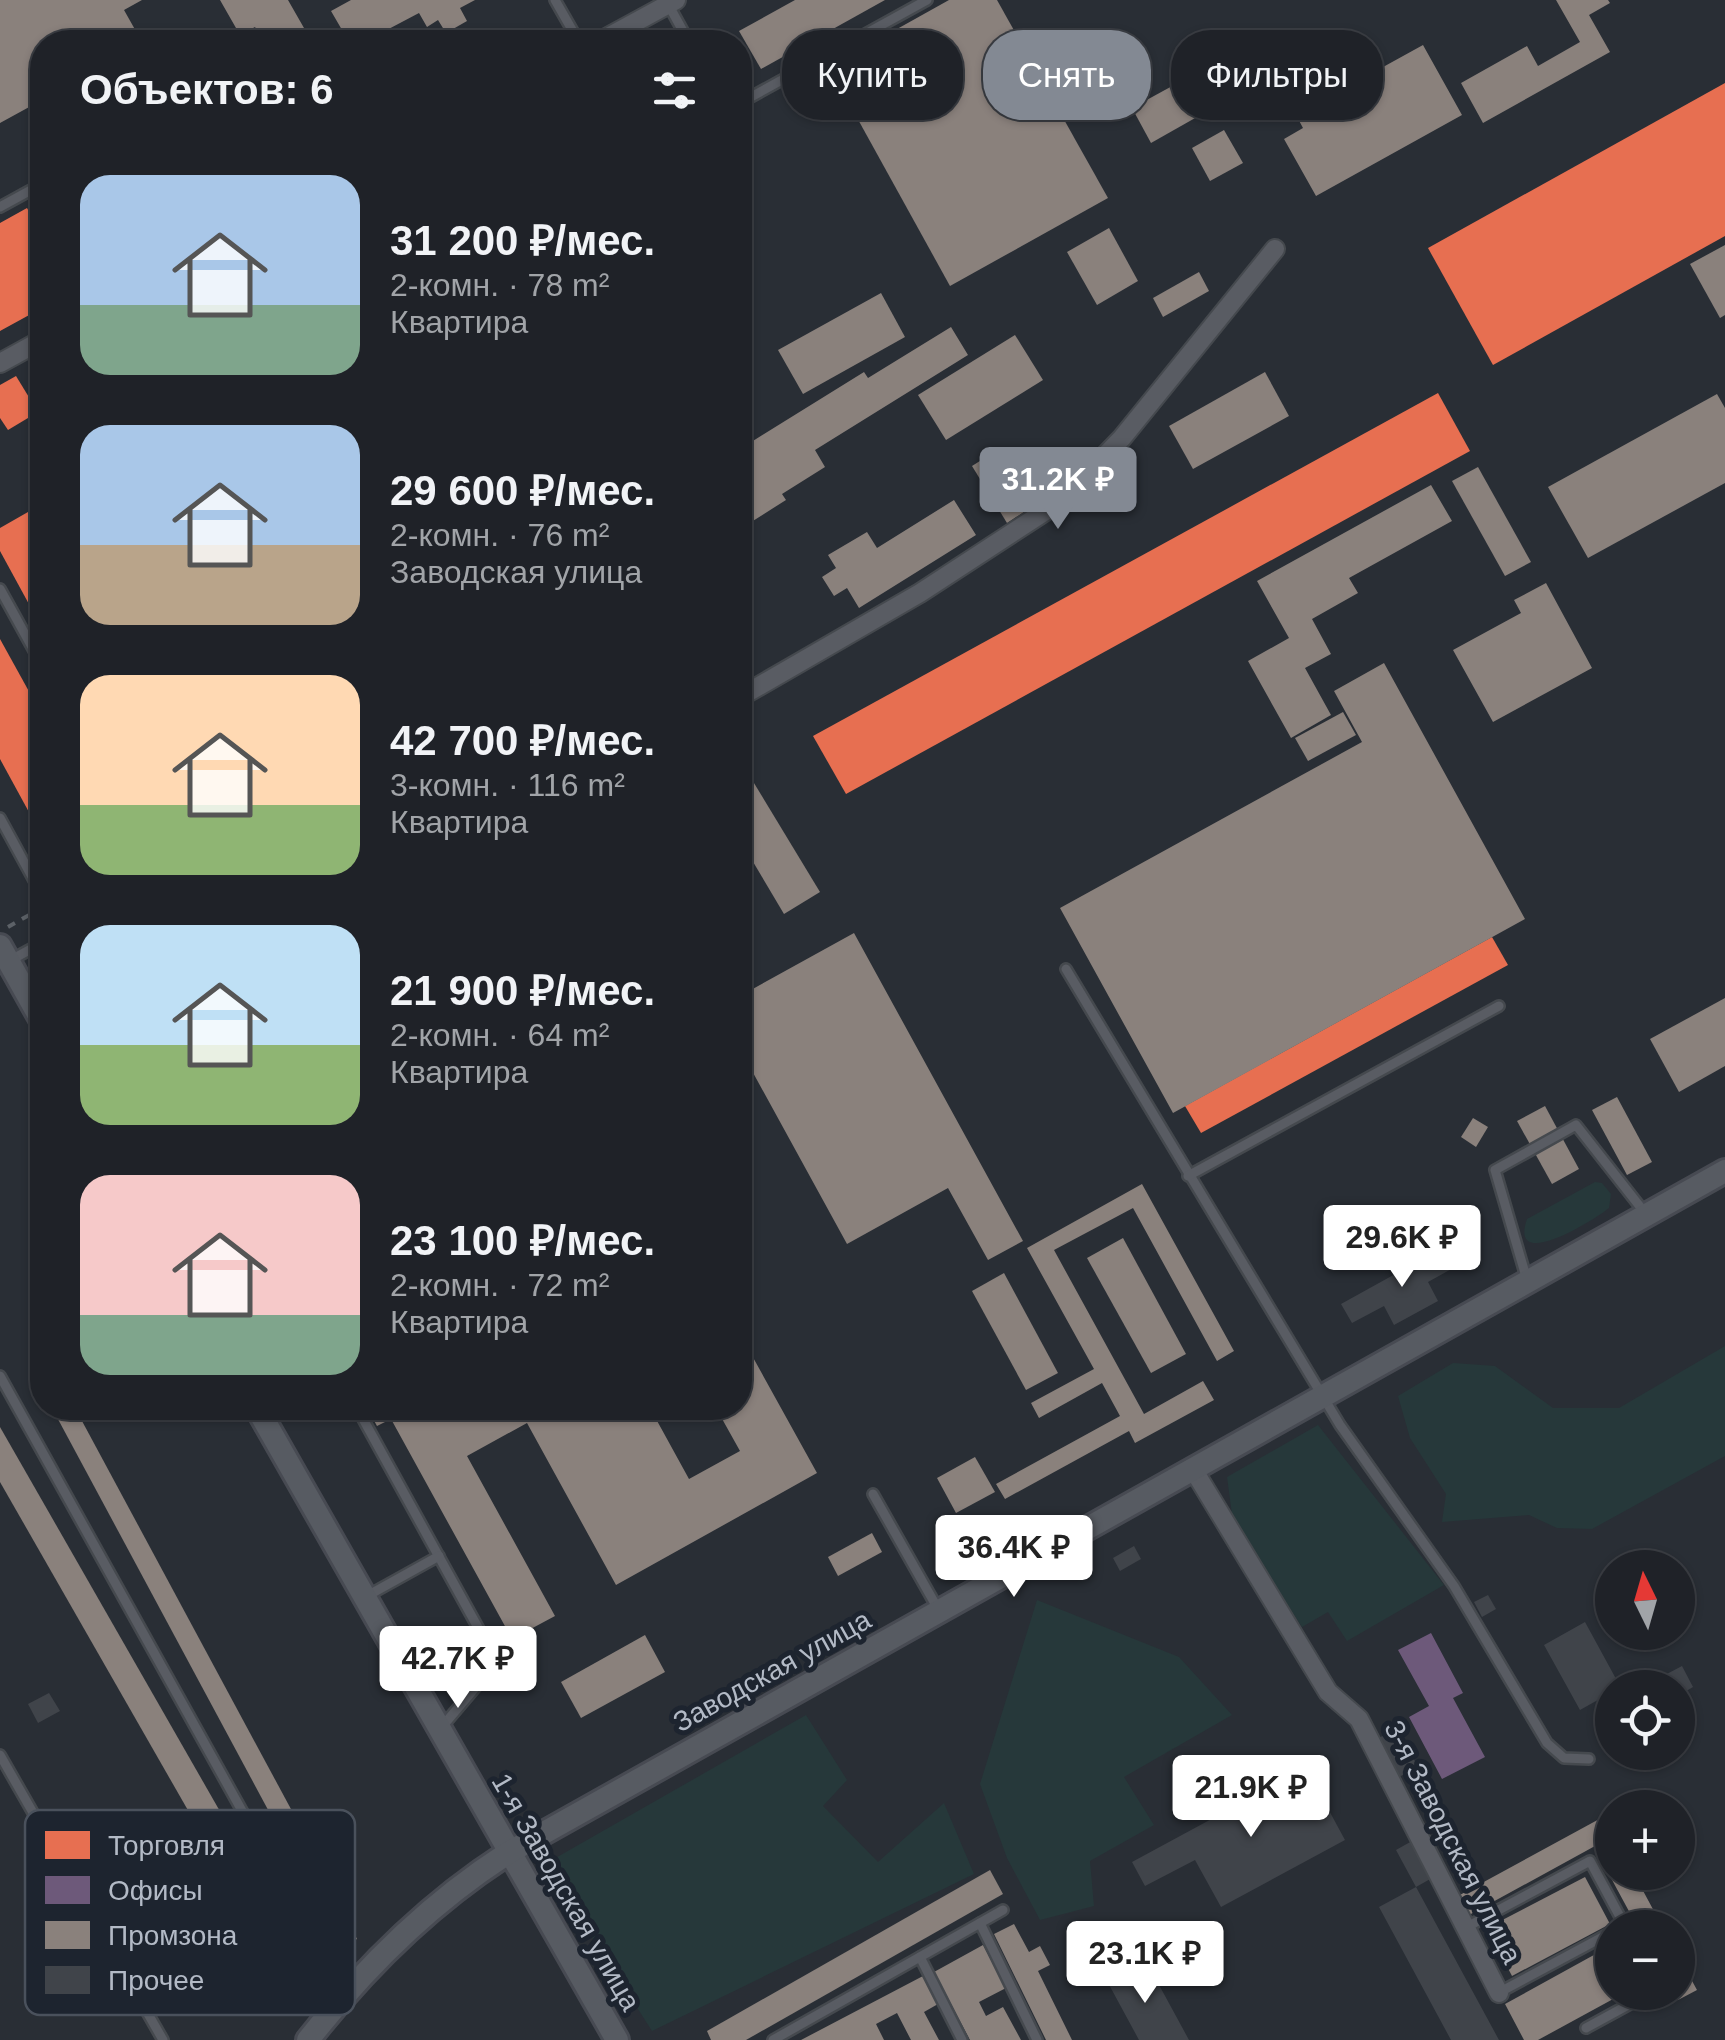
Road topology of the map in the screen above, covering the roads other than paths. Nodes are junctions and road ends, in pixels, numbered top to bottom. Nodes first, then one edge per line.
1 (555, 0) edge
2 (926, 0) edge
3 (672, 2) edge
4 (572, 30) edge
5 (621, 30) edge
6 (684, 30) edge
7 (752, 96) edge
8 (30, 191) edge
9 (0, 207) edge
10 (1275, 249) dead end
11 (30, 347) edge
12 (0, 363) edge
13 (0, 589) edge
14 (30, 644) edge
15 (752, 690) edge
16 (0, 818) edge
17 (30, 872) edge
18 (6, 945) edge
19 (1066, 969) dead end
20 (30, 989) edge
21 (1499, 1006) dead end
22 (1725, 1170) edge
23 (1188, 1176) junction
24 (1647, 1215) junction
25 (1528, 1282) junction
26 (0, 1376) edge
27 (1322, 1398) junction
28 (263, 1420) edge
29 (364, 1420) edge
30 (1194, 1469) junction
31 (873, 1494) dead end
32 (440, 1556) junction
33 (364, 1598) junction
34 (940, 1612) junction
35 (438, 1730) junction
36 (0, 1755) edge
37 (1589, 1760) dead end
38 (31, 1810) edge
39 (242, 1810) edge
40 (508, 1853) junction
41 (1004, 1910) dead end
42 (1615, 1910) edge
43 (980, 1923) junction
44 (1465, 1928) junction
45 (1595, 1941) edge
46 (920, 1957) junction
47 (355, 1983) edge
48 (1499, 1992) joint
49 (1619, 2010) edge
50 (149, 2015) edge
51 (328, 2015) edge
52 (1586, 2028) dead end
53 (163, 2040) edge
54 (308, 2040) edge
55 (617, 2040) edge
56 (773, 2040) edge
57 (962, 2040) edge
58 (1037, 2040) edge

1 - 4 lane
2 - 7 lane
3 - 5 street
3 - 6 lane
8 - 9 lane
10 - 15 street
11 - 12 street
13 - 14 lane
16 - 17 lane
18 - 20 main road
19 - 23 lane
21 - 23 lane
22 - 24 main road, Заводская улица
23 - 27 lane
24 - 25 main road, Заводская улица
24 - 25 lane
25 - 27 main road, Заводская улица
26 - 39 lane
27 - 30 main road, Заводская улица
27 - 37 lane
28 - 33 main road, 1-я Заводская улица
29 - 32 lane
30 - 34 main road, Заводская улица
30 - 44 street, 3-я Заводская улица
31 - 34 lane
32 - 33 lane
32 - 35 lane
33 - 35 main road, 1-я Заводская улица
34 - 40 main road, Заводская улица
35 - 40 main road, 1-я Заводская улица
36 - 38 lane
40 - 47 main road, Заводская улица
40 - 55 main road, 1-я Заводская улица
41 - 43 lane
42 - 44 lane
43 - 46 lane
43 - 58 lane
44 - 48 street, 3-я Заводская улица
45 - 48 lane
46 - 56 lane
46 - 57 lane
49 - 52 lane
50 - 53 lane
51 - 54 main road, Заводская улица

